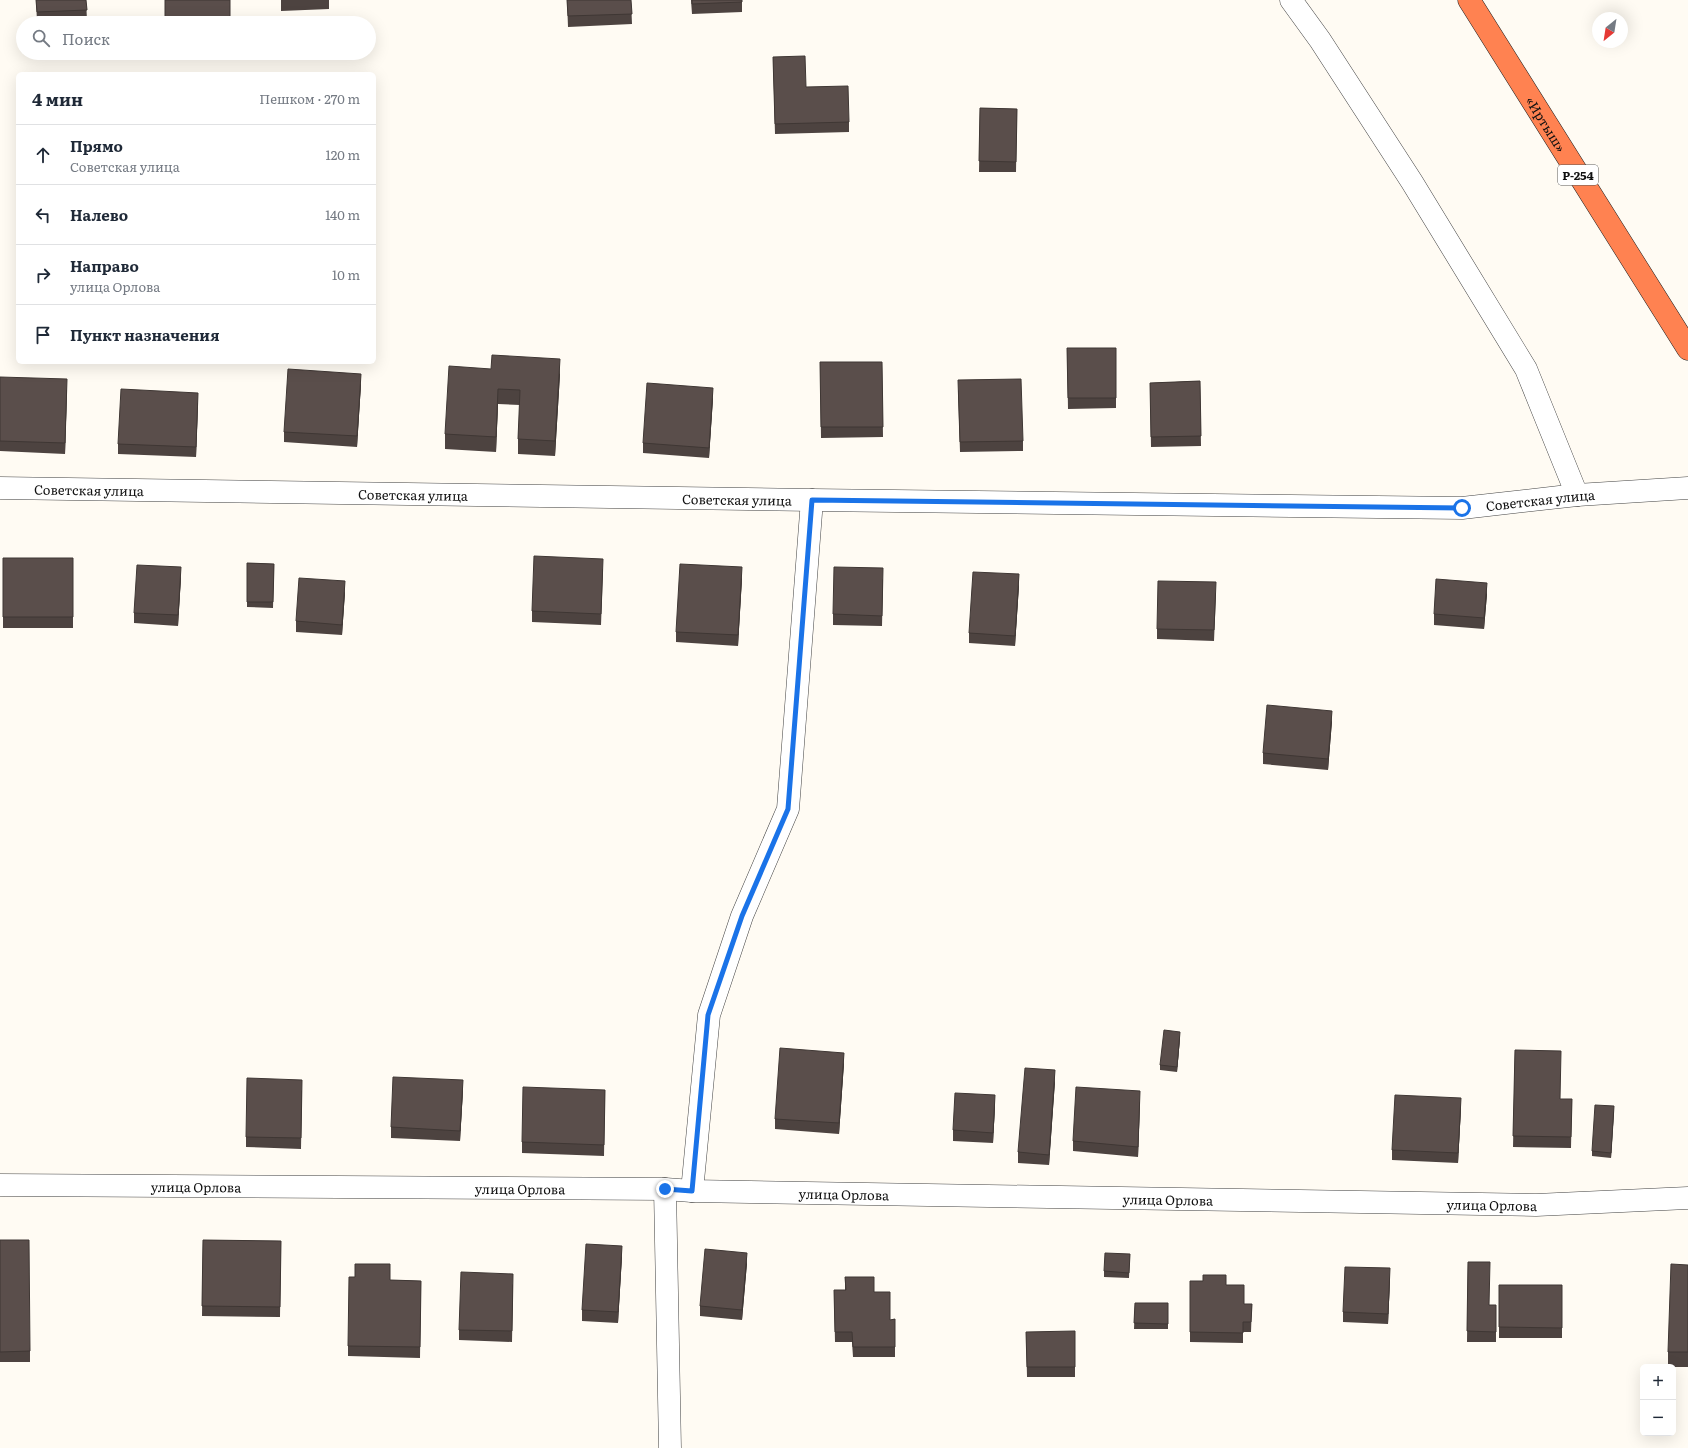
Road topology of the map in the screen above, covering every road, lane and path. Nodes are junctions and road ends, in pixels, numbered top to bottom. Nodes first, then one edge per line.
1 (1291, 0) edge
2 (1469, 0) edge
3 (1688, 349) edge
4 (0, 488) edge
5 (1688, 488) edge
6 (1577, 495) junction
7 (812, 500) junction
8 (0, 1185) edge
9 (665, 1189) junction
10 (692, 1191) junction
11 (1688, 1198) edge
12 (670, 1448) edge

1 - 6 street
2 - 3 highway, «Иртыш» / Р-254
4 - 7 street, Советская улица
5 - 6 street, Советская улица
6 - 7 street, Советская улица
7 - 10 street
8 - 9 street, улица Орлова
9 - 10 street, улица Орлова
9 - 12 street
10 - 11 street, улица Орлова

